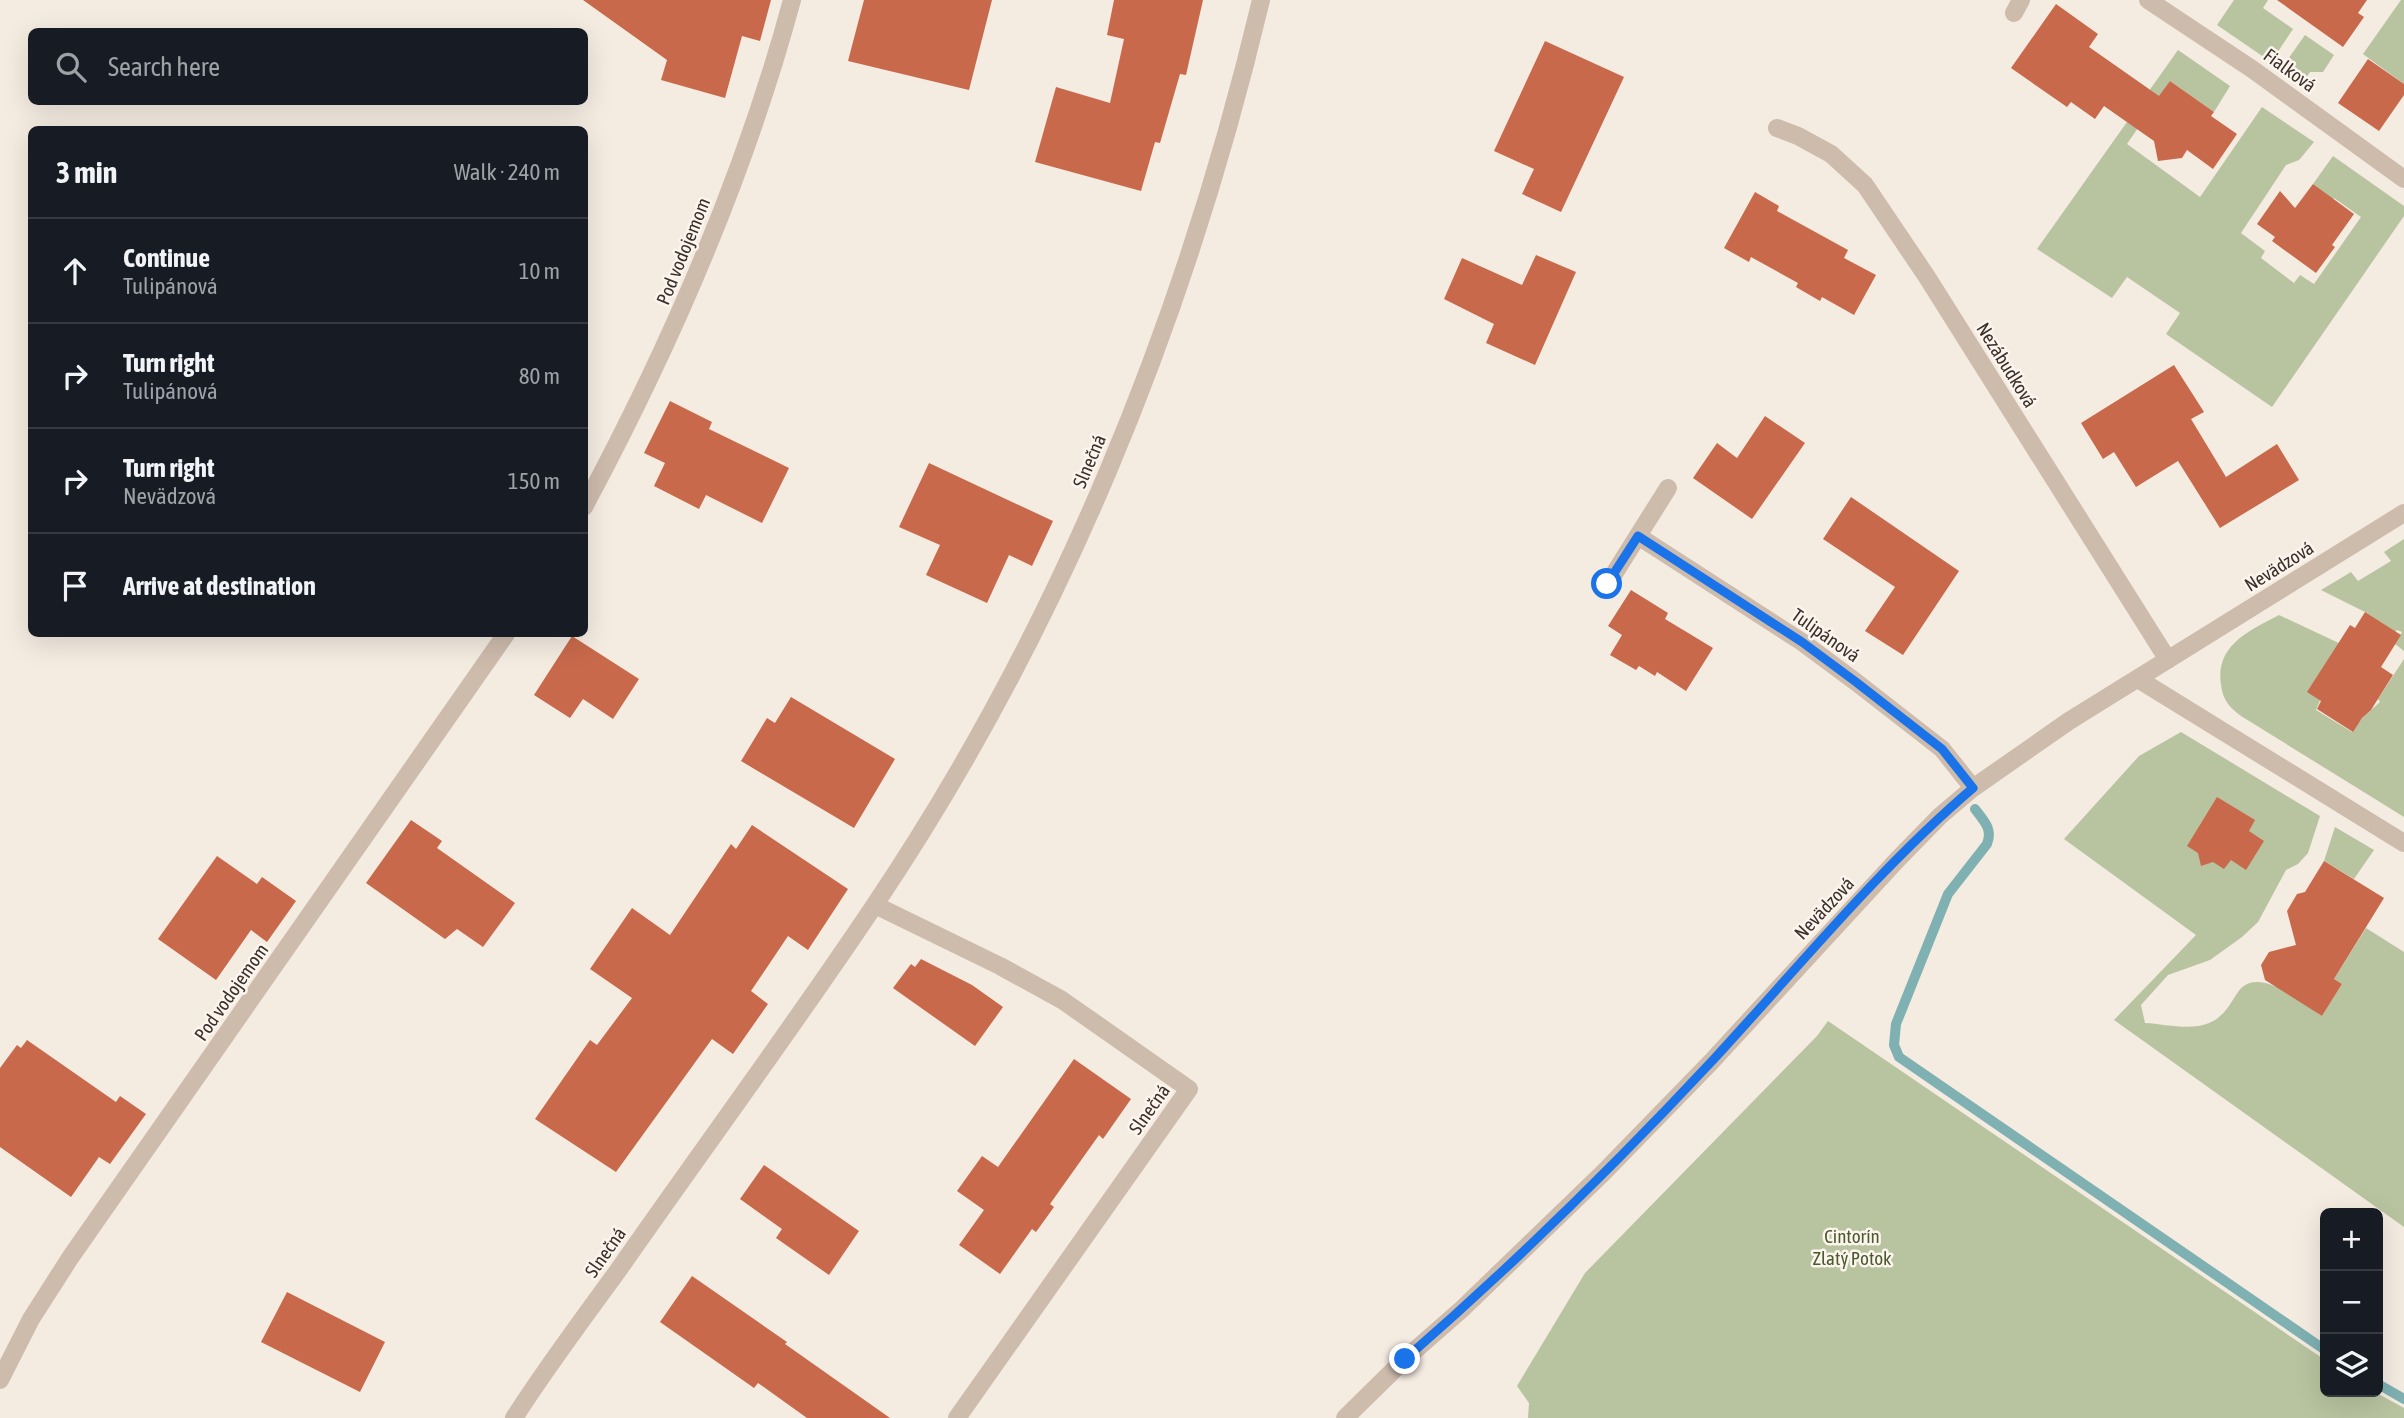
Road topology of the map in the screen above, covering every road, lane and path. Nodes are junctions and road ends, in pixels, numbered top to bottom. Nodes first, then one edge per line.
1 (792, 0) edge
2 (1261, 0) edge
3 (2148, 0) edge
4 (1777, 128) dead end
5 (2404, 179) edge
6 (1668, 488) dead end
7 (588, 499) edge
8 (2404, 513) edge
9 (1638, 536) junction
10 (1607, 584) dead end
11 (504, 637) edge
12 (2168, 660) junction
13 (2138, 678) junction
14 (1973, 788) junction
15 (2404, 843) edge
16 (875, 905) junction
17 (0, 1380) edge
18 (514, 1418) edge
19 (957, 1418) edge
20 (1345, 1418) edge

1 - 7 street, Pod vodojemom
2 - 16 street, Slnečná
3 - 5 street, Fialková
4 - 12 street, Nezábudková
6 - 9 street
8 - 12 street, Nevädzová
9 - 10 street
9 - 14 street, Tulipánová
11 - 17 street, Pod vodojemom
12 - 13 street, Nevädzová
13 - 14 street, Nevädzová
13 - 15 street
14 - 20 street, Nevädzová
16 - 18 street, Slnečná
16 - 19 street, Slnečná

